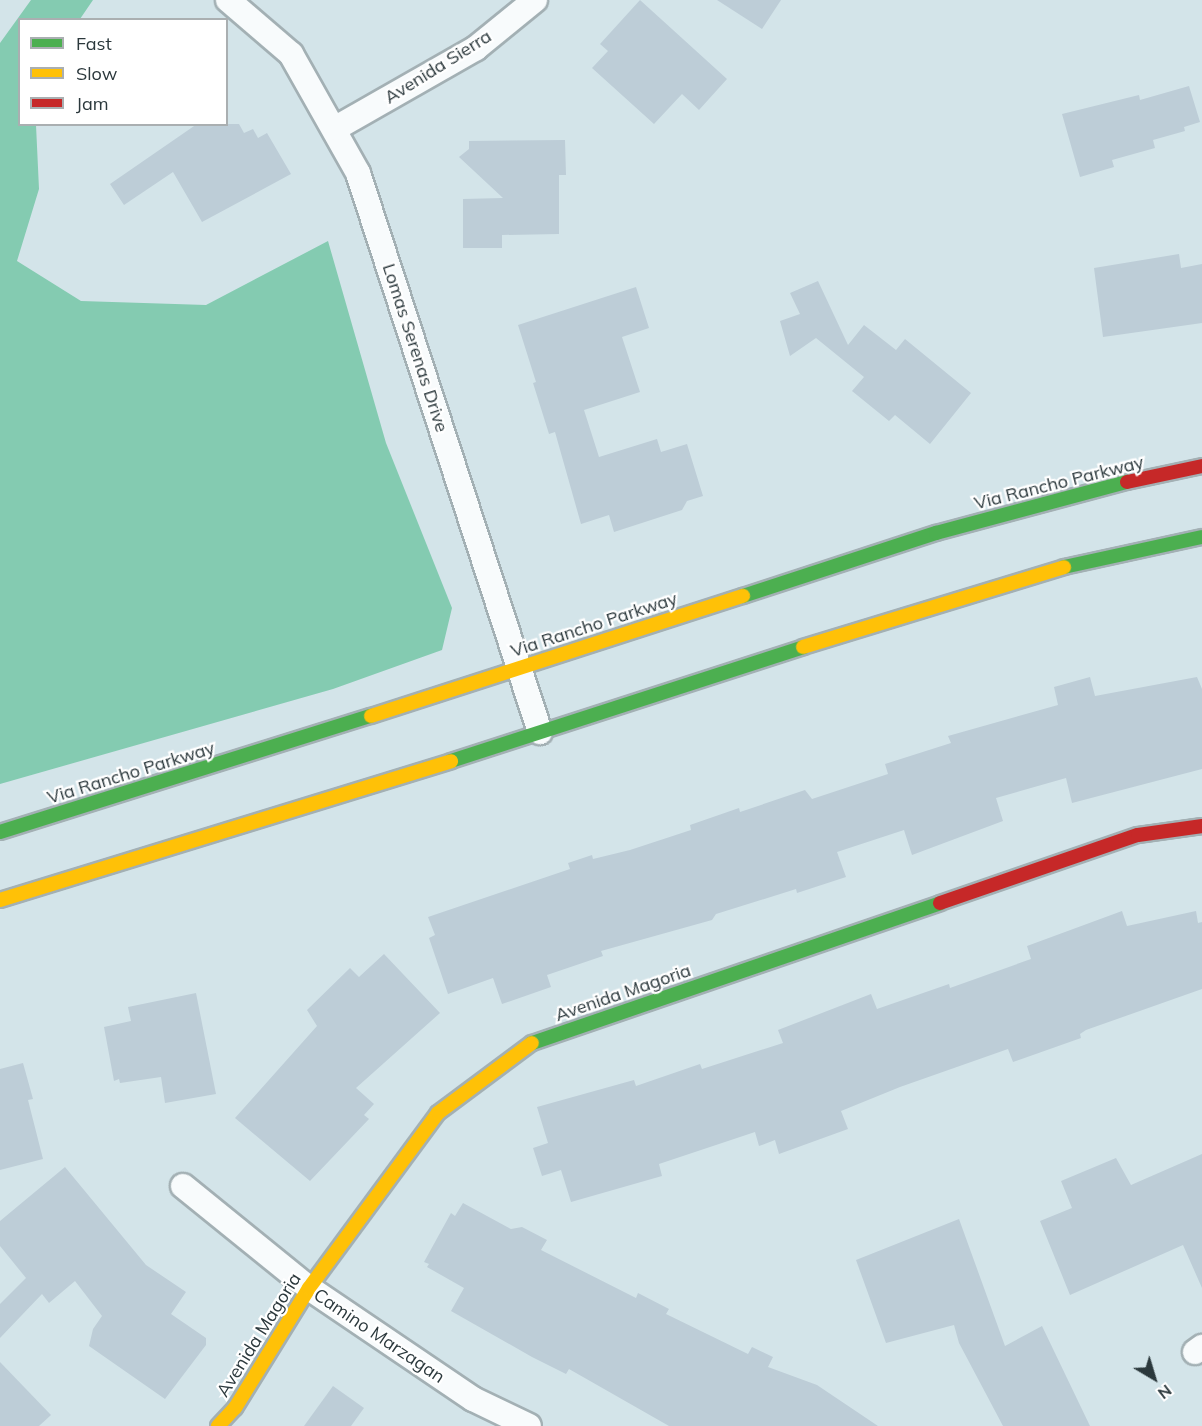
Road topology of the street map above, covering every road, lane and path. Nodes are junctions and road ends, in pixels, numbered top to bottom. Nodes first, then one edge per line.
1 (228, 0) edge
2 (535, 0) edge
3 (336, 128) junction
4 (1202, 466) edge
5 (1202, 537) edge
6 (521, 668) junction
7 (540, 732) junction
8 (1202, 826) edge
9 (0, 832) edge
10 (0, 900) edge
11 (183, 1186) dead end
12 (309, 1288) junction
13 (218, 1426) edge
14 (529, 1426) edge

1 - 3 street, Lomas Serenas Drive
2 - 3 street, Avenida Sierra
3 - 6 street, Lomas Serenas Drive
4 - 6 main road, Via Rancho Parkway
5 - 7 main road
6 - 7 street, Lomas Serenas Drive
6 - 9 main road, Via Rancho Parkway
7 - 10 main road
8 - 12 main road, Avenida Magoria
11 - 12 street, Camino Marzagan
12 - 13 main road, Avenida Magoria
12 - 14 street, Camino Marzagan

